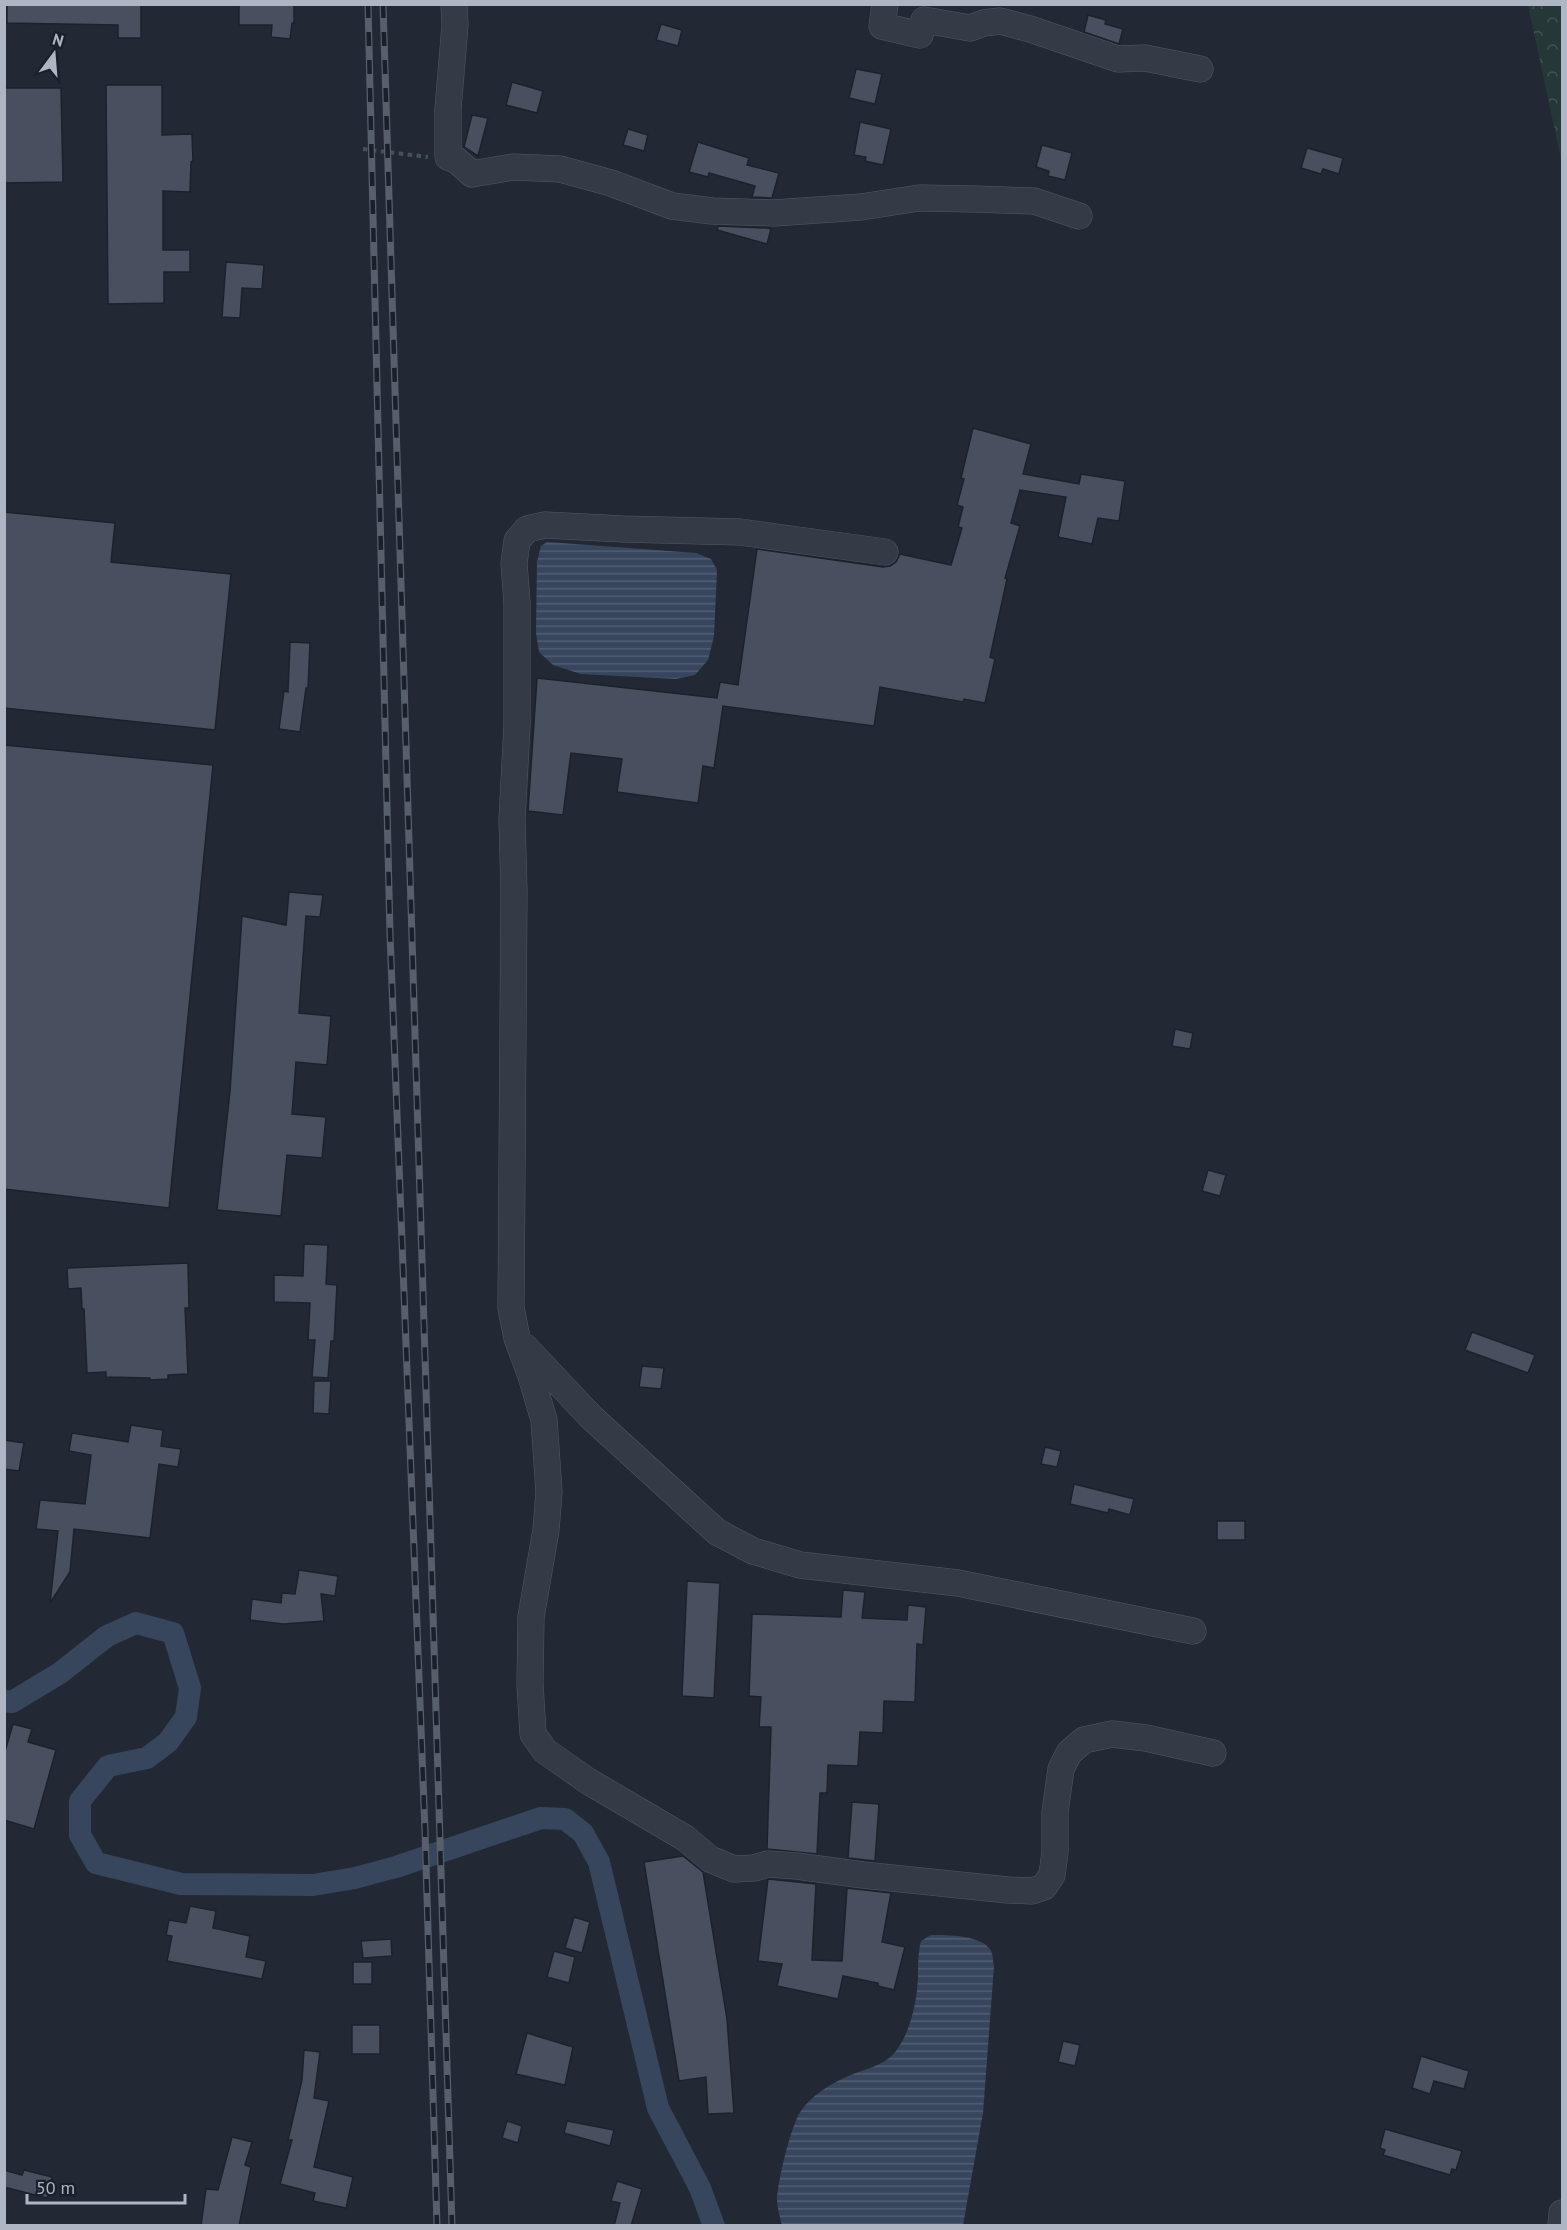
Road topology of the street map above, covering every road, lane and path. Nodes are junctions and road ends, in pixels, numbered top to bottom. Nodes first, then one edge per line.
1 (454, 4) edge
2 (885, 4) edge
3 (1200, 69) dead end
4 (363, 149) dead end
5 (448, 158) junction
6 (1079, 216) dead end
7 (885, 552) dead end
8 (517, 1338) junction
9 (1193, 1631) dead end
10 (1213, 1753) dead end
11 (1563, 2213) edge
12 (1561, 2226) edge

1 - 5 street
2 - 3 street
4 - 5 path
5 - 6 street
7 - 8 street
8 - 9 street
8 - 10 street
11 - 12 street

